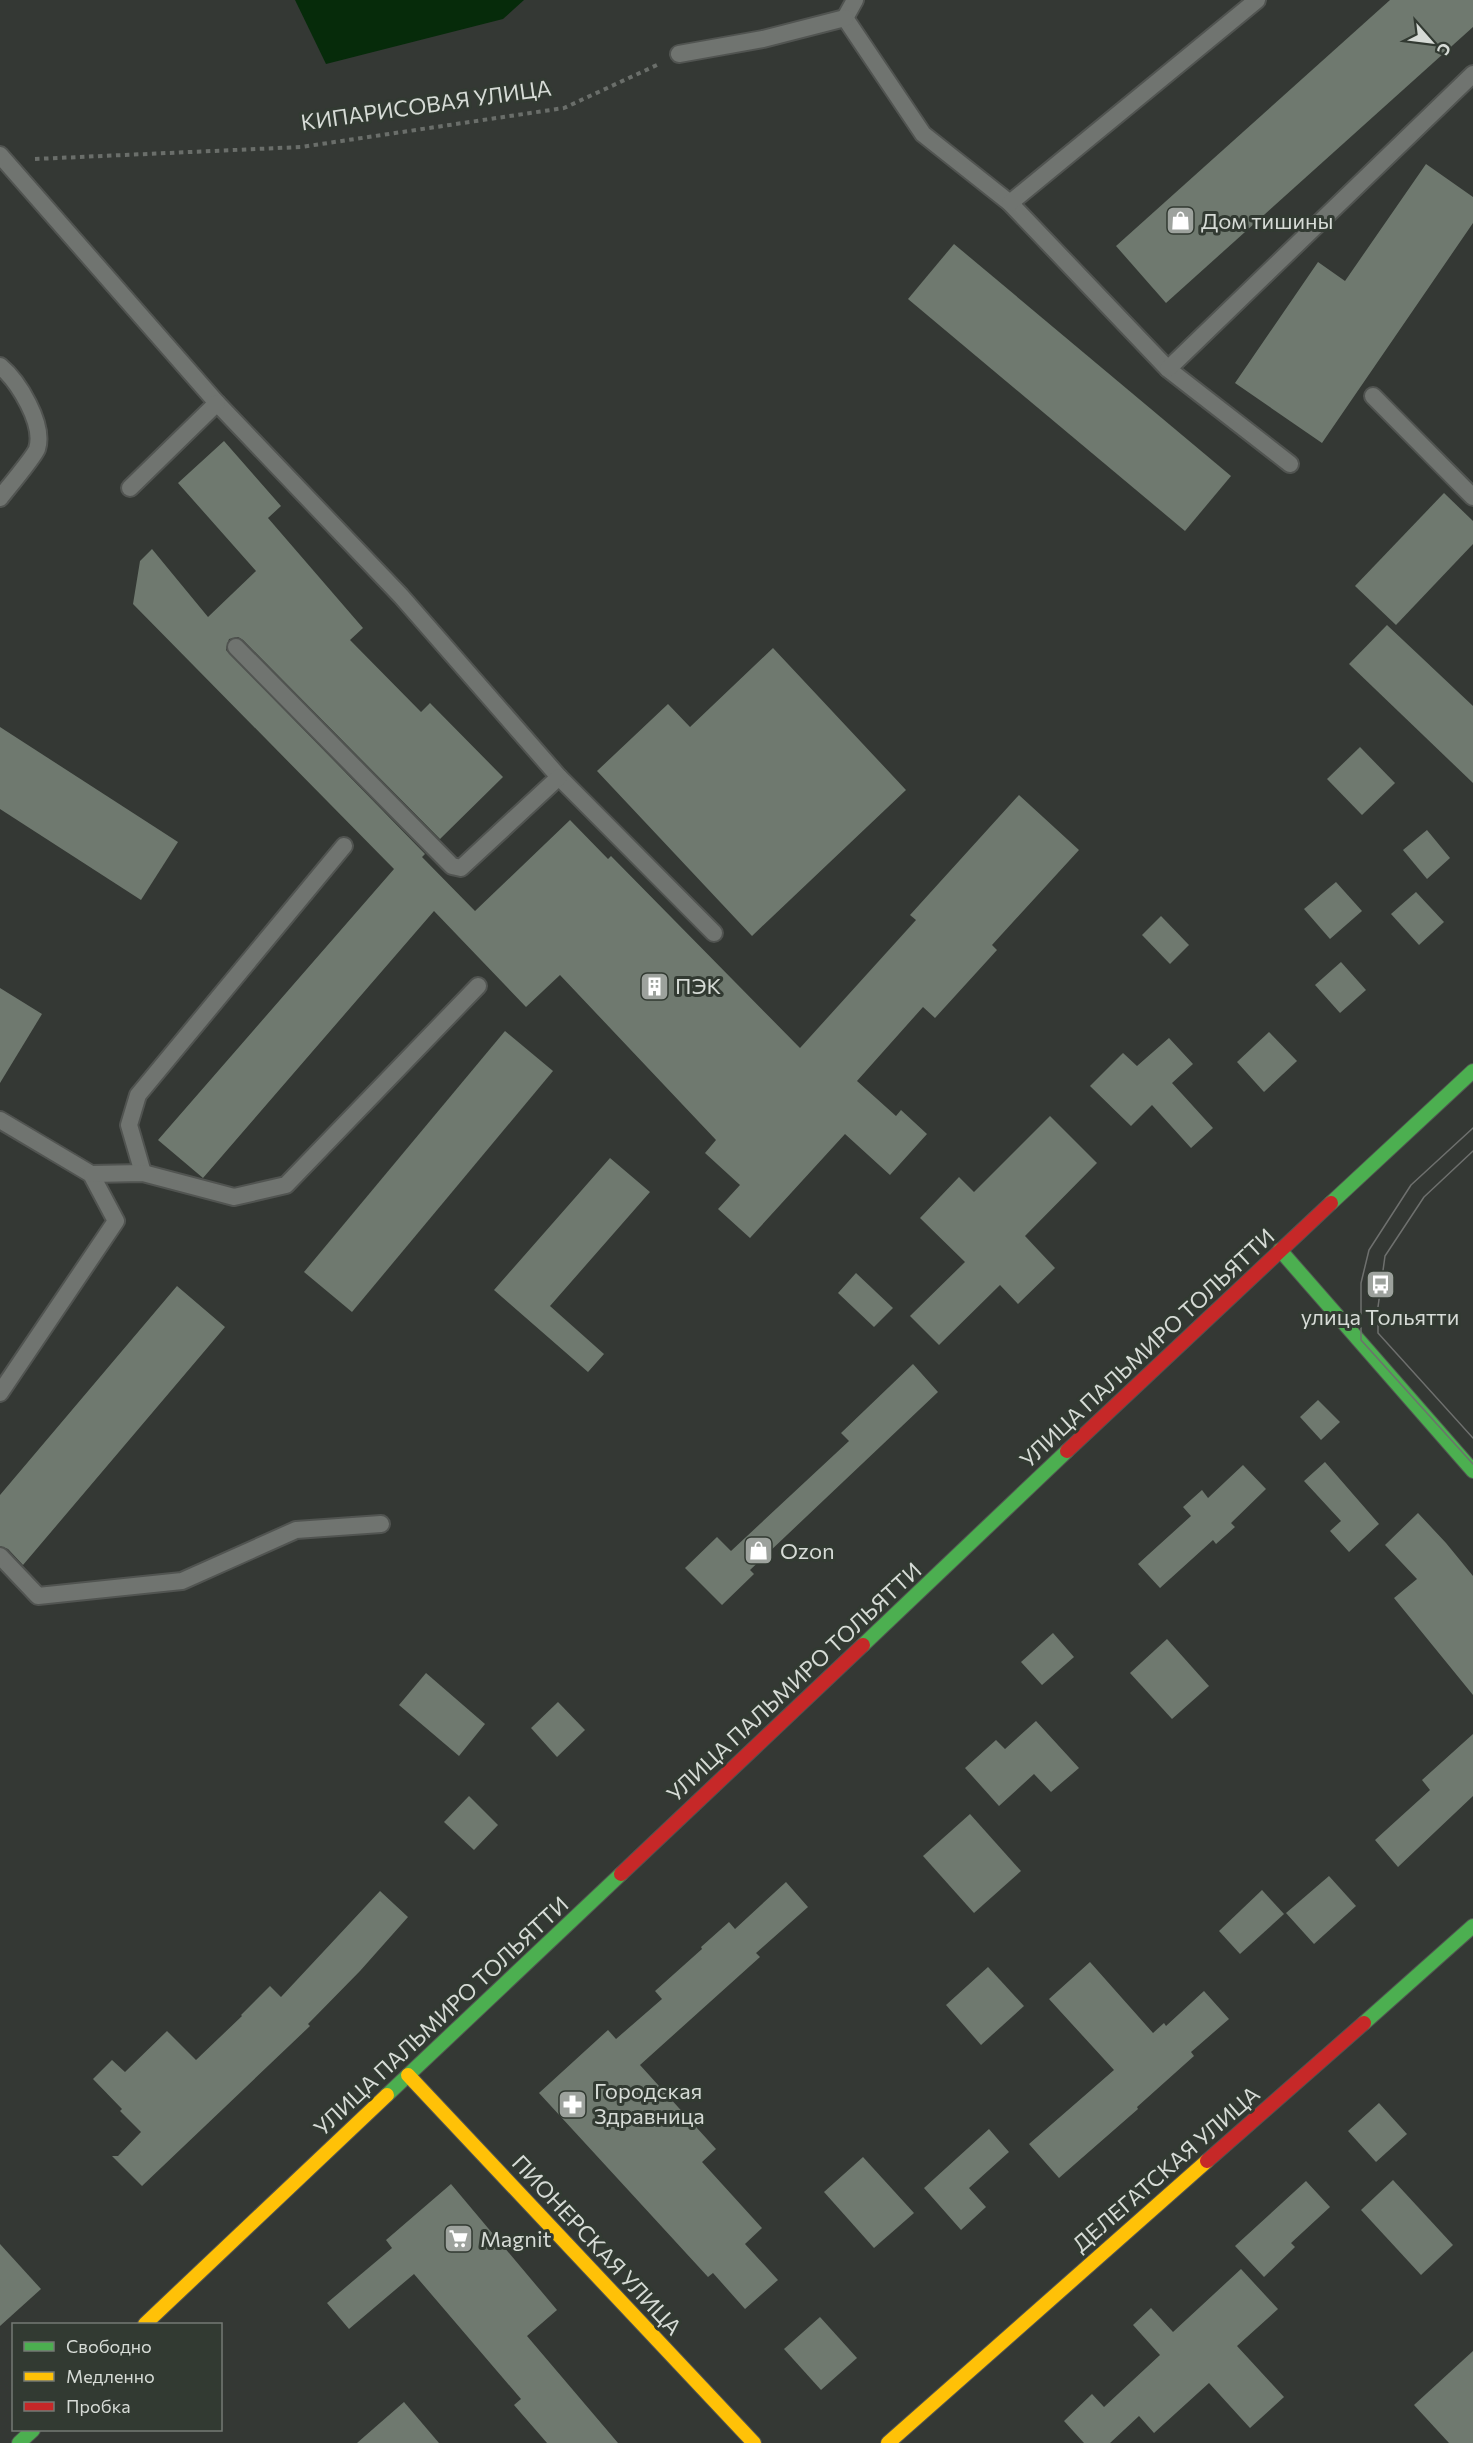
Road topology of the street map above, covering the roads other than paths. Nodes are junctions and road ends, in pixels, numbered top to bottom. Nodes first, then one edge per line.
1 (855, 0) edge
2 (1257, 0) edge
3 (844, 18) junction
4 (679, 54) road end
5 (1473, 74) edge
6 (2, 158) edge
7 (1010, 203) junction
8 (0, 366) edge
9 (1168, 369) junction
10 (1372, 396) dead end
11 (217, 403) junction
12 (1290, 464) dead end
13 (130, 488) dead end
14 (1473, 497) edge
15 (0, 498) edge
16 (236, 647) dead end
17 (559, 777) junction
18 (344, 846) dead end
19 (714, 933) dead end
20 (478, 986) dead end
21 (1473, 1071) edge
22 (0, 1120) edge
23 (142, 1173) junction
24 (91, 1174) junction
25 (1280, 1250) junction
26 (0, 1393) edge
27 (1473, 1472) edge
28 (381, 1524) dead end
29 (0, 1556) edge
30 (1473, 1926) edge
31 (408, 2075) junction
32 (147, 2323) edge
33 (32, 2431) edge
34 (19, 2443) edge
35 (754, 2443) edge
36 (888, 2443) edge

1 - 3 lane
2 - 7 lane
3 - 4 lane
3 - 7 lane
5 - 9 lane
6 - 11 lane
7 - 9 lane
8 - 15 lane
9 - 12 lane
10 - 14 lane
11 - 13 lane
11 - 17 lane
16 - 17 lane
17 - 19 lane
18 - 23 lane
20 - 23 lane
21 - 25 street, УЛИЦА ПАЛЬМИРО ТОЛЬЯТТИ
22 - 24 lane
23 - 24 lane
24 - 26 lane
25 - 27 street
25 - 31 street, УЛИЦА ПАЛЬМИРО ТОЛЬЯТТИ
28 - 29 lane
30 - 36 street, ДЕЛЕГАТСКАЯ УЛИЦА
31 - 32 street, УЛИЦА ПАЛЬМИРО ТОЛЬЯТТИ
31 - 35 street, ПИОНЕРСКАЯ УЛИЦА
33 - 34 street

